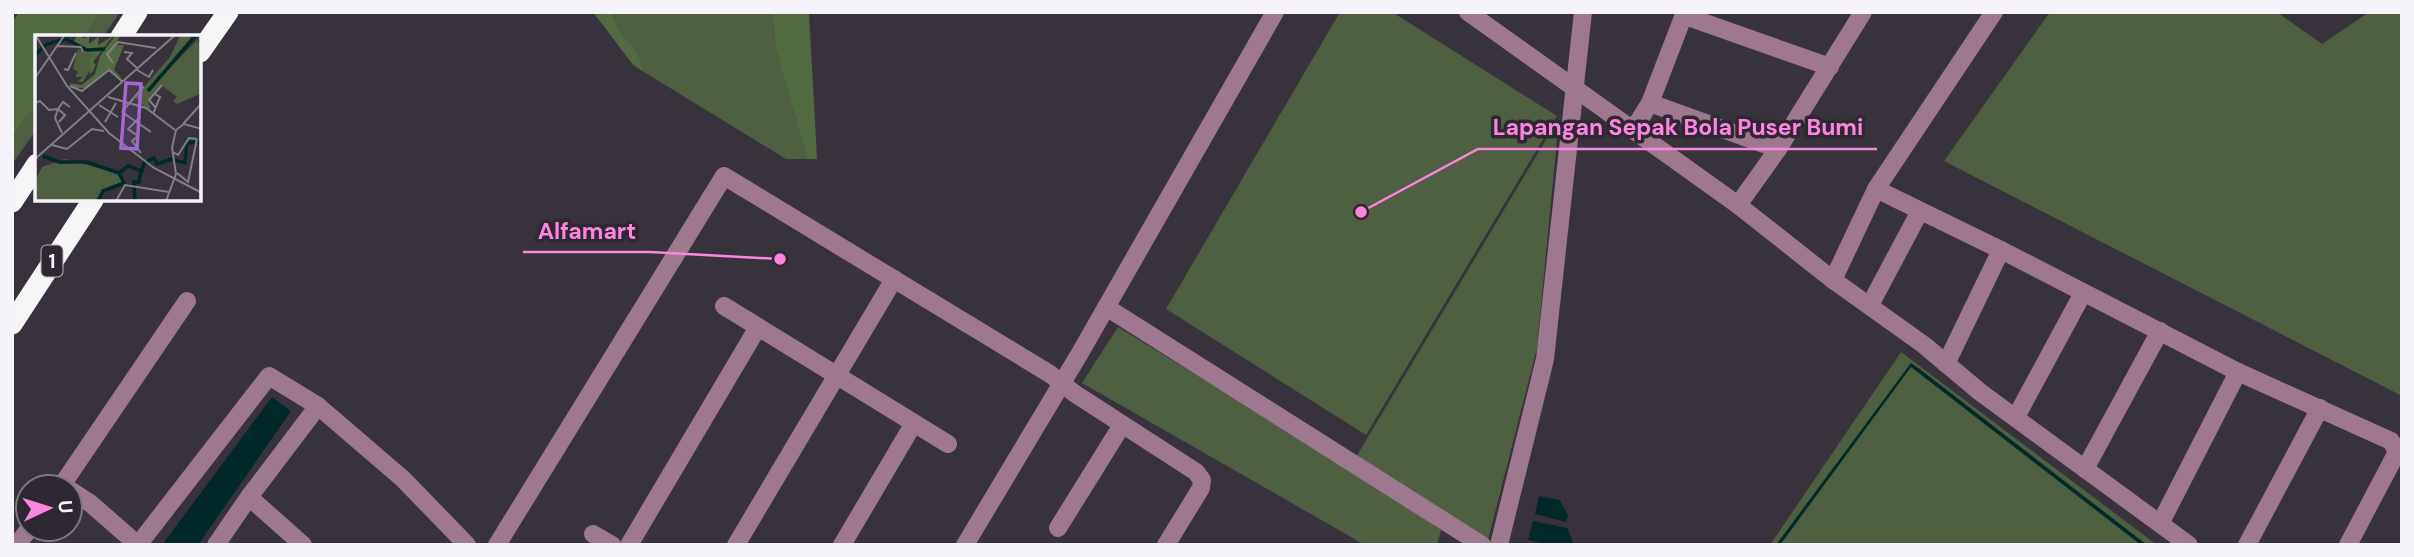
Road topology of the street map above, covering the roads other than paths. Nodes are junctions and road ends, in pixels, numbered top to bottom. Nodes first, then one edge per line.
1 (136, 12) edge
2 (228, 12) edge
3 (1275, 12) edge
4 (1468, 12) edge
5 (1583, 12) edge
6 (1863, 12) edge
7 (1994, 12) edge
8 (1688, 15) edge
9 (122, 35) edge
10 (201, 51) edge
11 (1830, 66) junction
12 (1574, 86) junction
13 (1650, 103) junction
14 (1633, 130) junction
15 (1778, 149) junction
16 (35, 167) edge
17 (1876, 189) junction
18 (92, 201) edge
19 (12, 202) edge
20 (1738, 205) junction
21 (1920, 211) junction
22 (2001, 250) junction
23 (894, 279) junction
24 (1833, 280) junction
25 (2083, 293) junction
26 (187, 301) dead end
27 (1870, 305) junction
28 (724, 306) dead end
29 (1106, 307) junction
30 (12, 324) edge
31 (758, 327) junction
32 (2160, 331) junction
33 (1946, 365) junction
34 (2238, 372) junction
35 (836, 376) junction
36 (1062, 384) junction
37 (313, 403) junction
38 (2320, 408) junction
39 (2016, 417) junction
40 (914, 423) junction
41 (1122, 425) junction
42 (948, 444) dead end
43 (2085, 469) junction
44 (74, 473) edge
45 (249, 497) junction
46 (84, 499) edge
47 (2161, 522) junction
48 (1058, 528) dead end
49 (593, 534) dead end
50 (138, 545) edge
51 (216, 545) edge
52 (303, 545) edge
53 (467, 545) edge
54 (497, 545) edge
55 (612, 545) edge
56 (629, 545) edge
57 (736, 545) edge
58 (842, 545) edge
59 (965, 545) edge
60 (1166, 545) edge
61 (1482, 545) edge
62 (1499, 545) edge
63 (2189, 545) edge
64 (2248, 545) edge
65 (2348, 545) edge

1 - 9 highway
2 - 10 highway
3 - 29 street
4 - 12 street
5 - 12 street
6 - 11 street
7 - 17 street
8 - 11 street
8 - 13 street
11 - 15 street
12 - 14 street
12 - 62 street
13 - 14 street
13 - 15 street
14 - 20 street
15 - 20 street
16 - 19 highway
17 - 21 street
17 - 24 street
18 - 30 highway, 1
20 - 24 street
21 - 22 street
21 - 27 street
22 - 25 street
22 - 33 street
23 - 35 street
23 - 36 street
23 - 54 street
24 - 27 street
25 - 32 street
25 - 39 street
26 - 44 street
27 - 33 street
28 - 31 street
29 - 36 street
29 - 61 street
31 - 35 street
31 - 56 street
32 - 34 street
32 - 43 street
33 - 39 street
34 - 38 street
34 - 47 street
35 - 40 street
35 - 57 street
36 - 41 street
36 - 59 street
37 - 45 street
37 - 50 street
37 - 53 street
38 - 64 street
38 - 65 street
39 - 43 street
40 - 42 street
40 - 58 street
41 - 48 street
41 - 60 street
43 - 47 street
45 - 51 street
45 - 52 street
46 - 50 street
47 - 63 street
49 - 55 street

